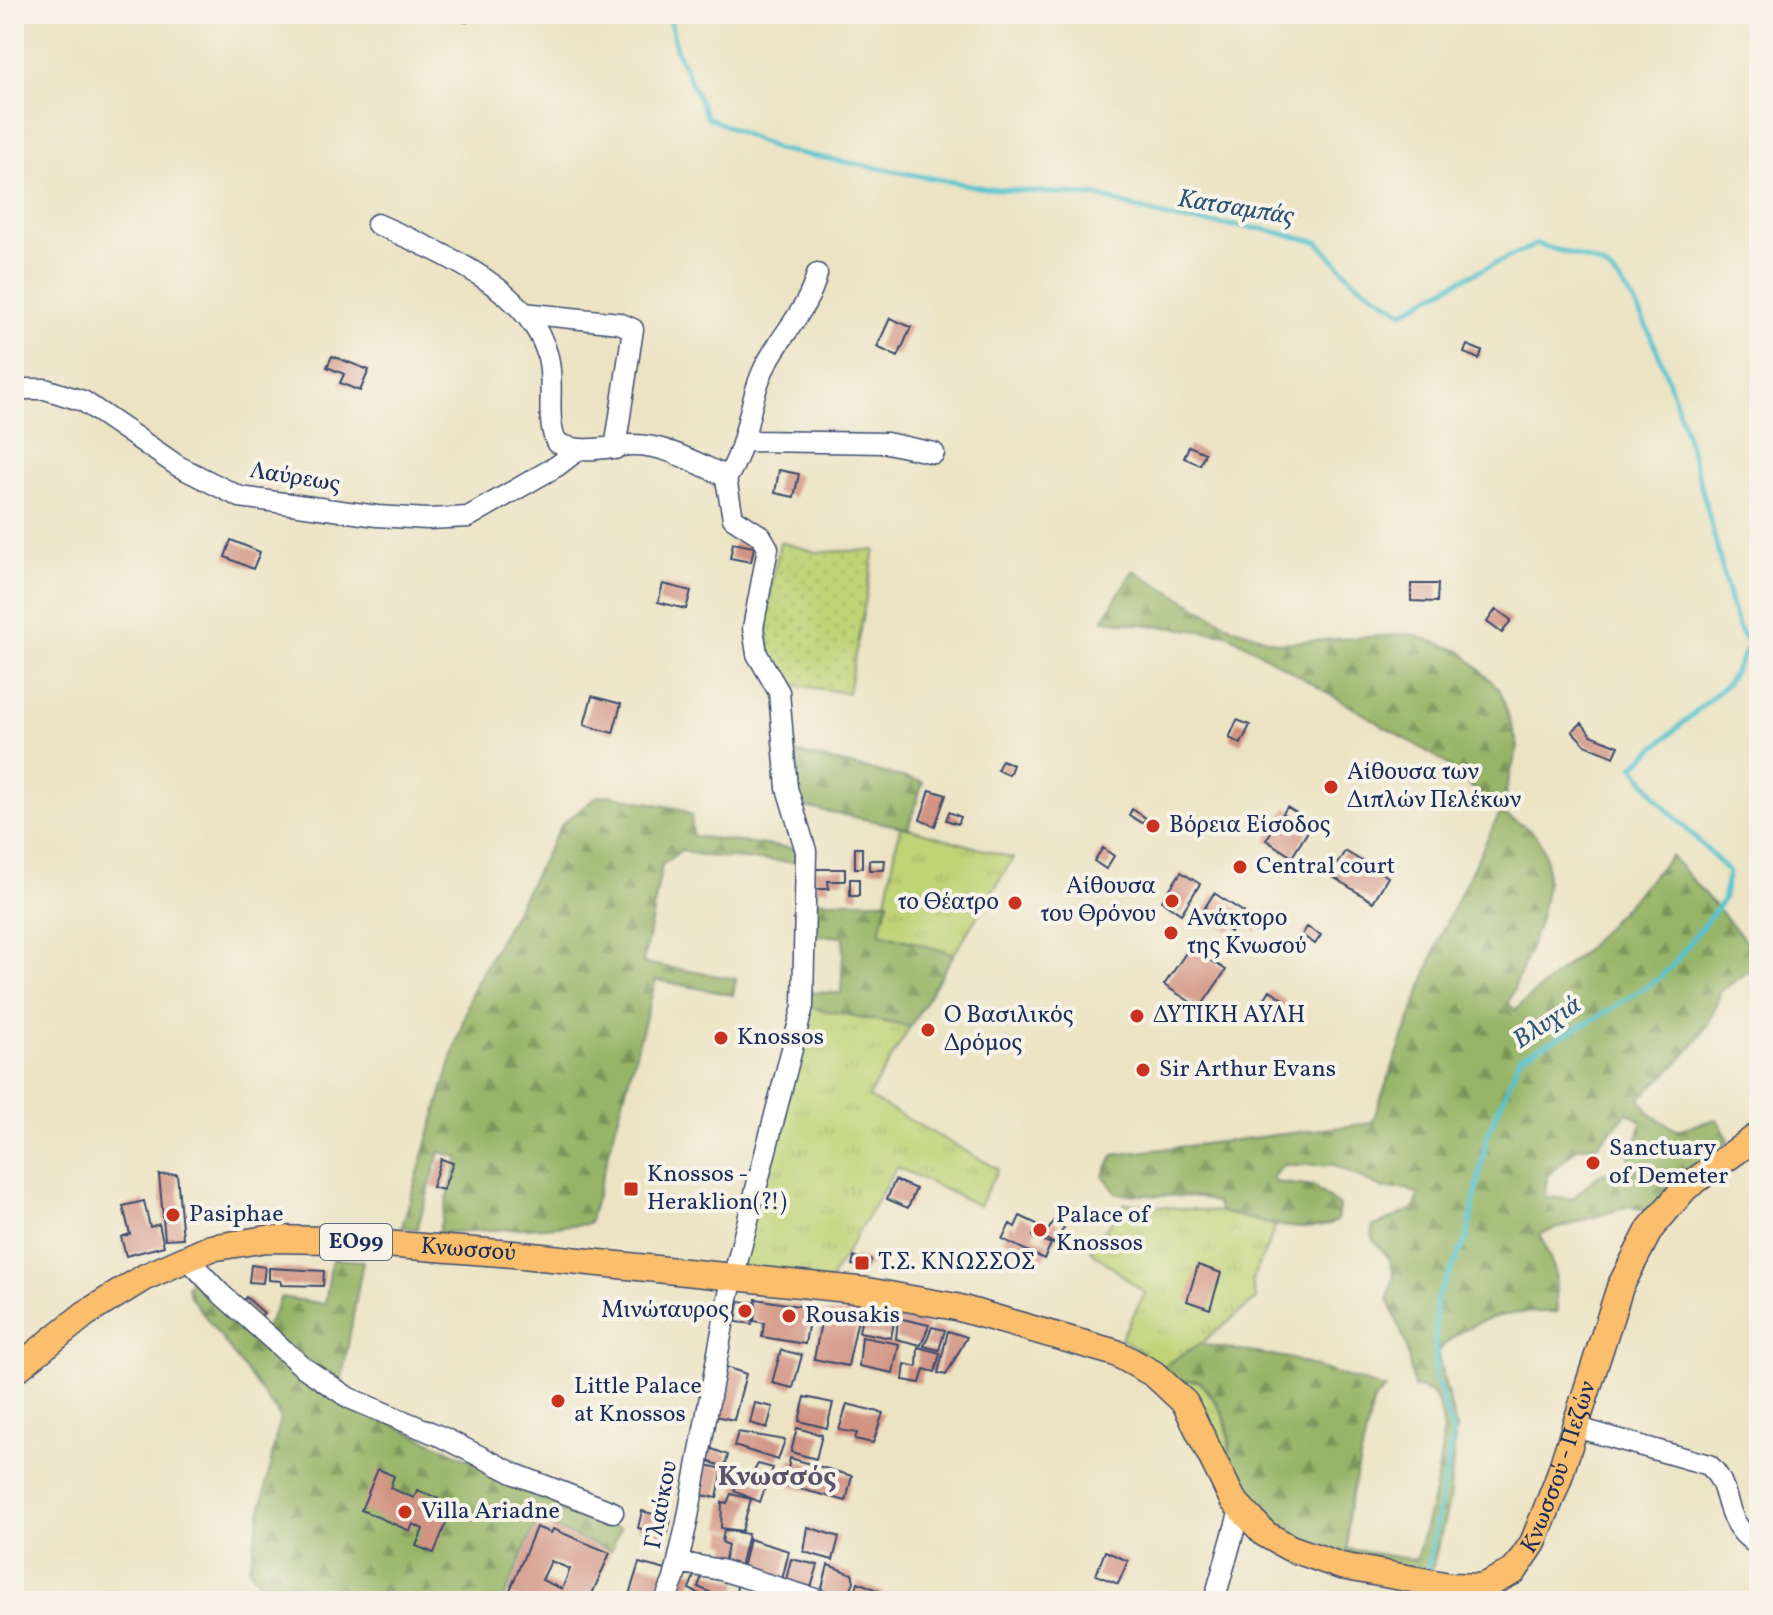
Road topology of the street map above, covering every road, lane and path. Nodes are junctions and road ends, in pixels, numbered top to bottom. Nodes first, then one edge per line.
1 (377, 224) dead end
2 (817, 274) dead end
3 (524, 313) junction
4 (14, 389) edge
5 (745, 441) junction
6 (615, 449) junction
7 (578, 450) junction
8 (934, 453) dead end
9 (726, 479) junction
10 (1759, 1135) edge
11 (186, 1257) junction
12 (734, 1277) junction
13 (956, 1307) joint
14 (14, 1371) edge
15 (1575, 1427) junction
16 (1240, 1510) junction
17 (613, 1512) dead end
18 (1759, 1546) edge
19 (678, 1562) junction
20 (665, 1601) edge
21 (822, 1601) edge
22 (1214, 1601) edge

1 - 3 street
2 - 5 street
3 - 6 street
3 - 7 street
4 - 7 street, Λαύρεως
5 - 8 street
5 - 9 street
6 - 7 street
6 - 9 street
9 - 12 street, Γλαύκου
10 - 15 main road, Κνωσσού - Πεζών
11 - 12 main road, Κνωσσού / ΕΟ99
11 - 14 main road, Κνωσσού / ΕΟ99
11 - 17 street
12 - 13 main road, Κνωσσού / ΕΟ99
12 - 19 street, Γλαύκου
13 - 16 main road, Κνωσσού - Πεζών
15 - 16 main road, Κνωσσού - Πεζών
15 - 18 street
16 - 22 street
19 - 20 street, Γλαύκου
19 - 21 street

